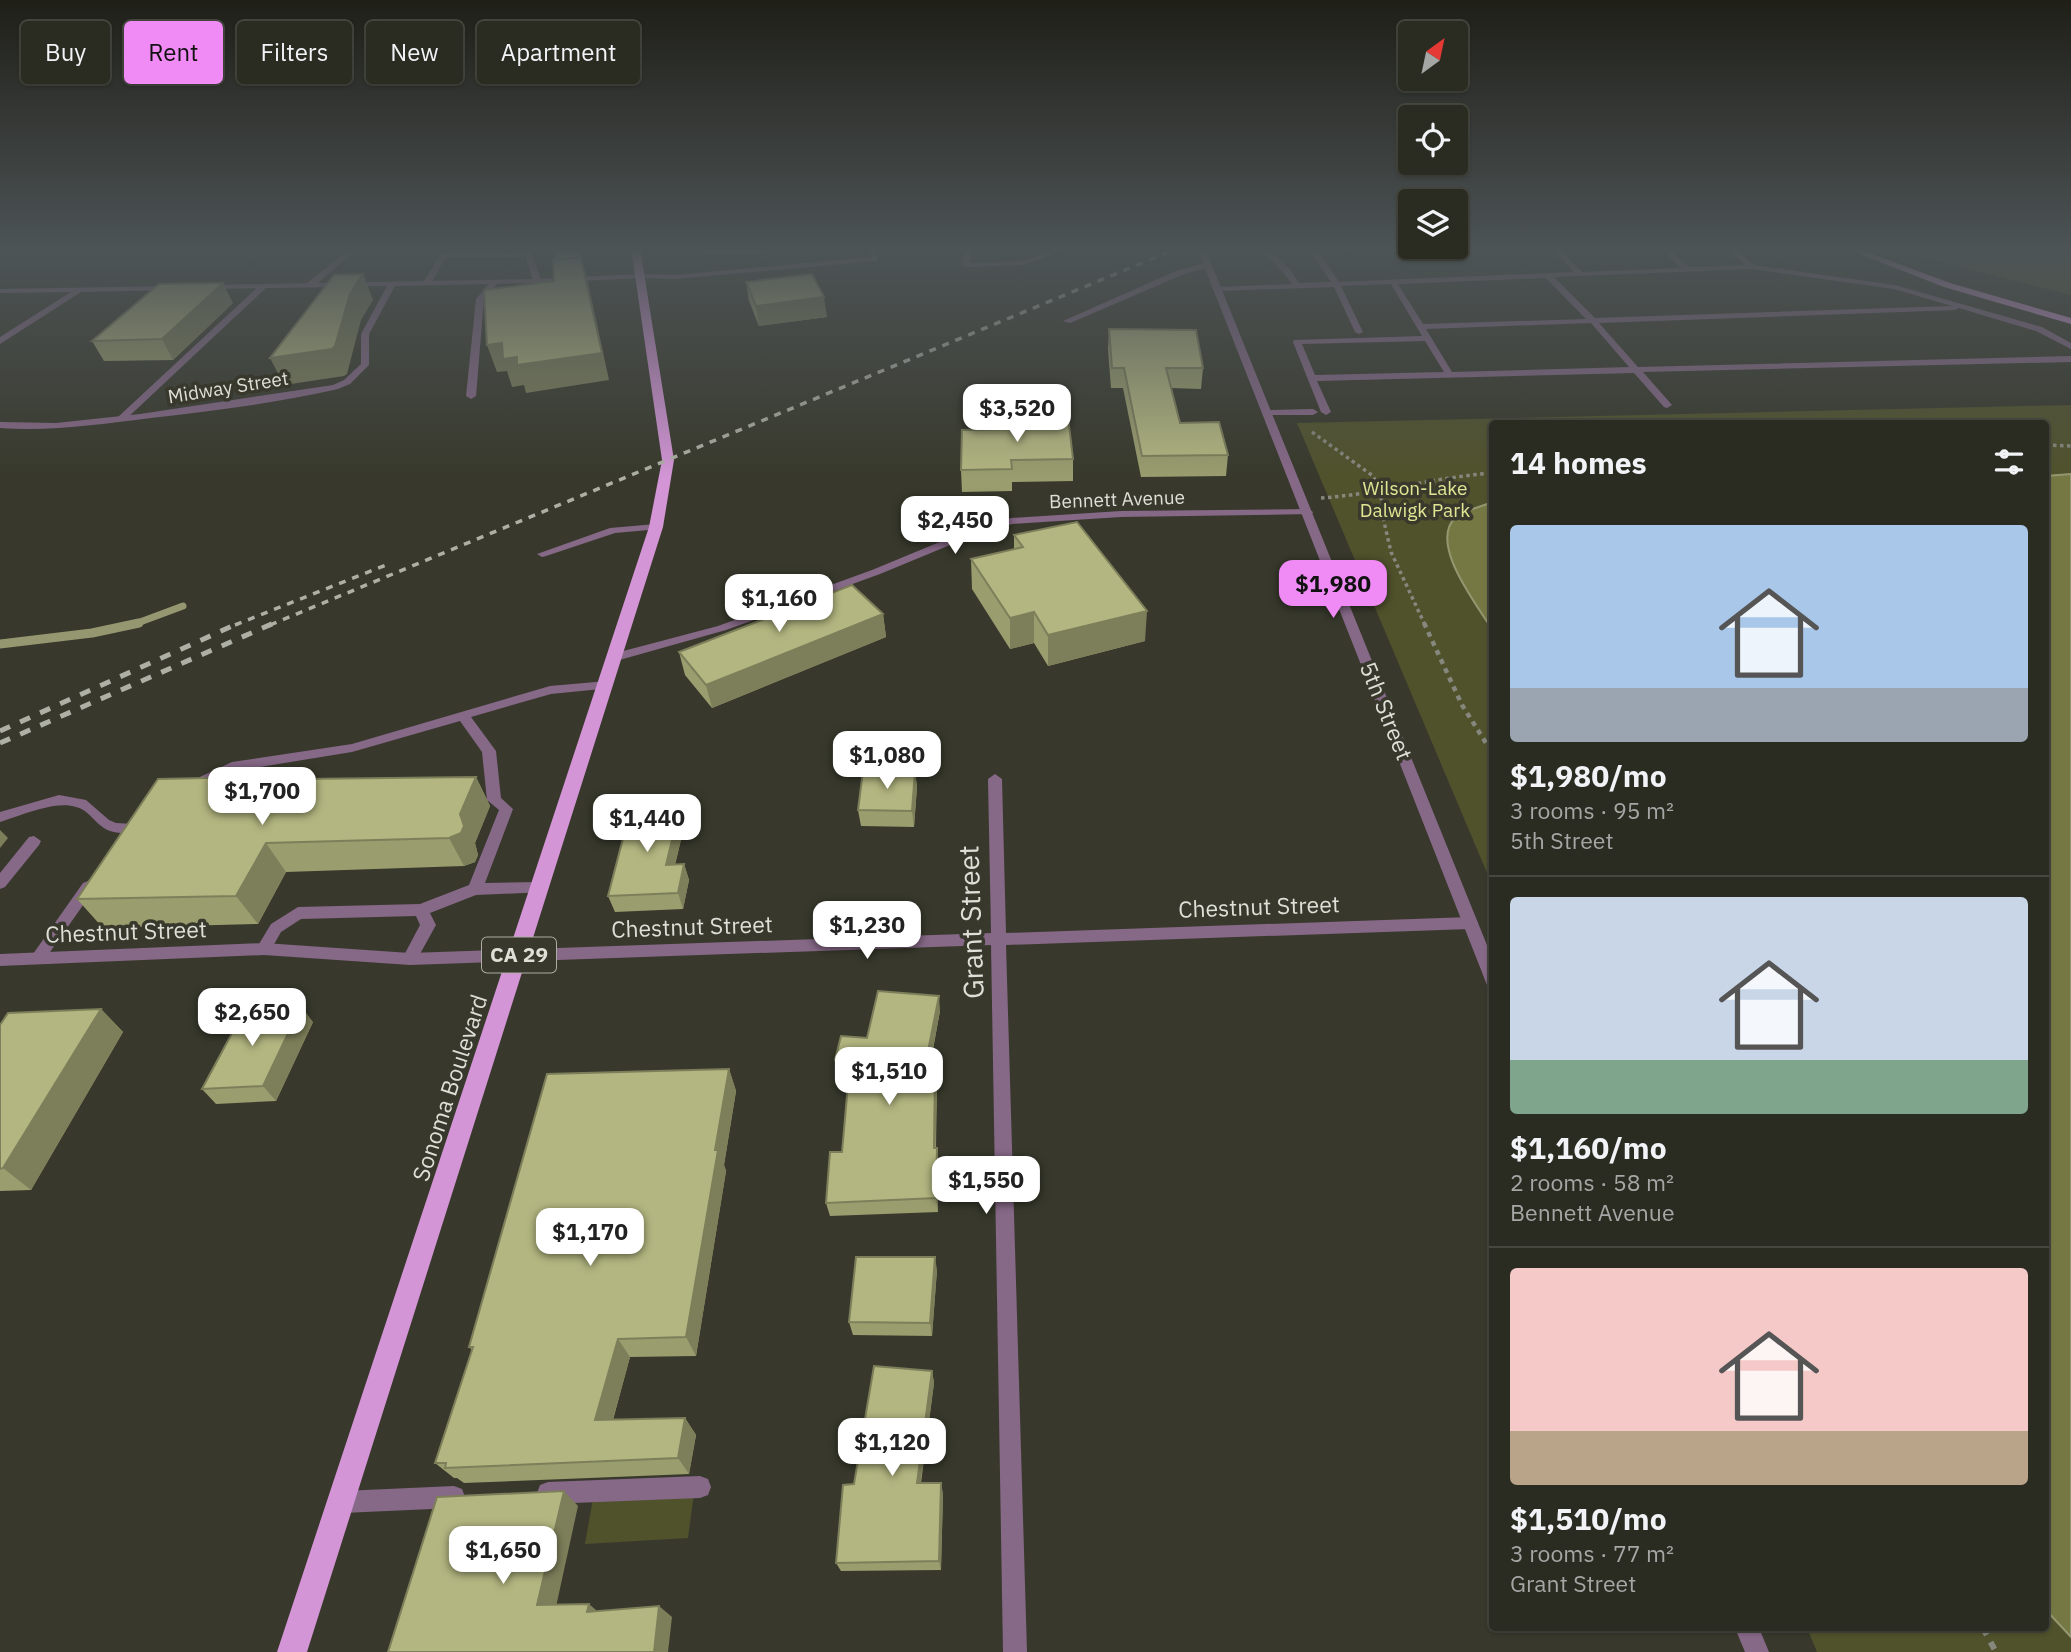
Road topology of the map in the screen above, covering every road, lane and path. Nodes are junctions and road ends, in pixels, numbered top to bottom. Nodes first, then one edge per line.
1 (25, 325) edge
2 (222, 325) edge
3 (370, 325) edge
4 (478, 325) edge
5 (647, 325) edge
6 (1234, 325) edge
7 (1356, 325) edge
8 (1476, 325) edge
9 (1597, 325) edge
10 (2026, 325) edge
11 (1421, 327) joint
12 (1359, 332) dead end
13 (1428, 338) junction
14 (0, 341) edge
15 (2071, 346) edge
16 (2071, 359) edge
17 (1636, 370) junction
18 (1450, 374) junction
19 (1312, 378) junction
20 (471, 396) dead end
21 (1667, 405) dead end
22 (1313, 412) dead end
23 (1326, 412) dead end
24 (1269, 413) junction
25 (121, 419) junction
26 (0, 425) edge
27 (2049, 444) edge
28 (2071, 446) edge
29 (1489, 473) edge
30 (1381, 492) junction
31 (1306, 506) junction
32 (656, 527) junction
33 (542, 554) dead end
34 (616, 657) junction
35 (607, 685) junction
36 (464, 717) junction
37 (1489, 748) edge
38 (995, 779) dead end
39 (176, 794) edge
40 (0, 817) edge
41 (129, 829) edge
42 (34, 841) dead end
43 (99, 871) edge
44 (0, 883) edge
45 (541, 888) junction
46 (475, 889) junction
47 (421, 911) junction
48 (1470, 923) junction
49 (1000, 938) junction
50 (264, 949) junction
51 (519, 956) junction
52 (38, 958) junction
53 (0, 960) edge
54 (410, 960) junction
55 (1489, 970) edge
56 (700, 1487) dead end
57 (532, 1493) edge
58 (478, 1496) edge
59 (342, 1502) junction
60 (1748, 1631) edge
61 (1985, 1631) edge
62 (292, 1652) edge
63 (1015, 1652) edge
64 (1757, 1652) edge
65 (1996, 1652) edge

1 - 14 street
2 - 25 street
3 - 25 street, Midway Street
4 - 20 street
5 - 32 main road, Sonoma Boulevard / CA 29
6 - 24 street, 5th Street
7 - 12 street
8 - 11 street
9 - 17 street
10 - 15 street
11 - 13 street
13 - 18 street
13 - 19 street
16 - 17 street
17 - 18 street
17 - 21 street
18 - 19 street
19 - 23 street
22 - 24 street
24 - 30 path
24 - 31 street, 5th Street
25 - 26 street, Midway Street
27 - 28 path
29 - 30 path
30 - 31 path
30 - 37 path
31 - 34 street, Bennett Avenue
31 - 48 street, 5th Street
32 - 33 street
32 - 34 main road, Sonoma Boulevard / CA 29
34 - 35 main road, Sonoma Boulevard / CA 29
35 - 36 street
35 - 45 main road, Sonoma Boulevard / CA 29
36 - 39 street
36 - 46 street
38 - 49 street, Grant Street
40 - 41 street
42 - 44 street
43 - 52 street
45 - 46 street
45 - 51 main road, Sonoma Boulevard / CA 29
46 - 47 street
47 - 50 street
47 - 54 street
48 - 49 street, Chestnut Street
48 - 55 street, 5th Street
49 - 51 street, Chestnut Street
49 - 63 street, Grant Street
50 - 52 street, Chestnut Street
50 - 54 street, Chestnut Street
51 - 54 street, Chestnut Street
51 - 59 main road, Sonoma Boulevard / CA 29
52 - 53 street, Chestnut Street
56 - 57 street
58 - 59 street
59 - 62 main road, Sonoma Boulevard / CA 29
60 - 64 street
61 - 65 path

